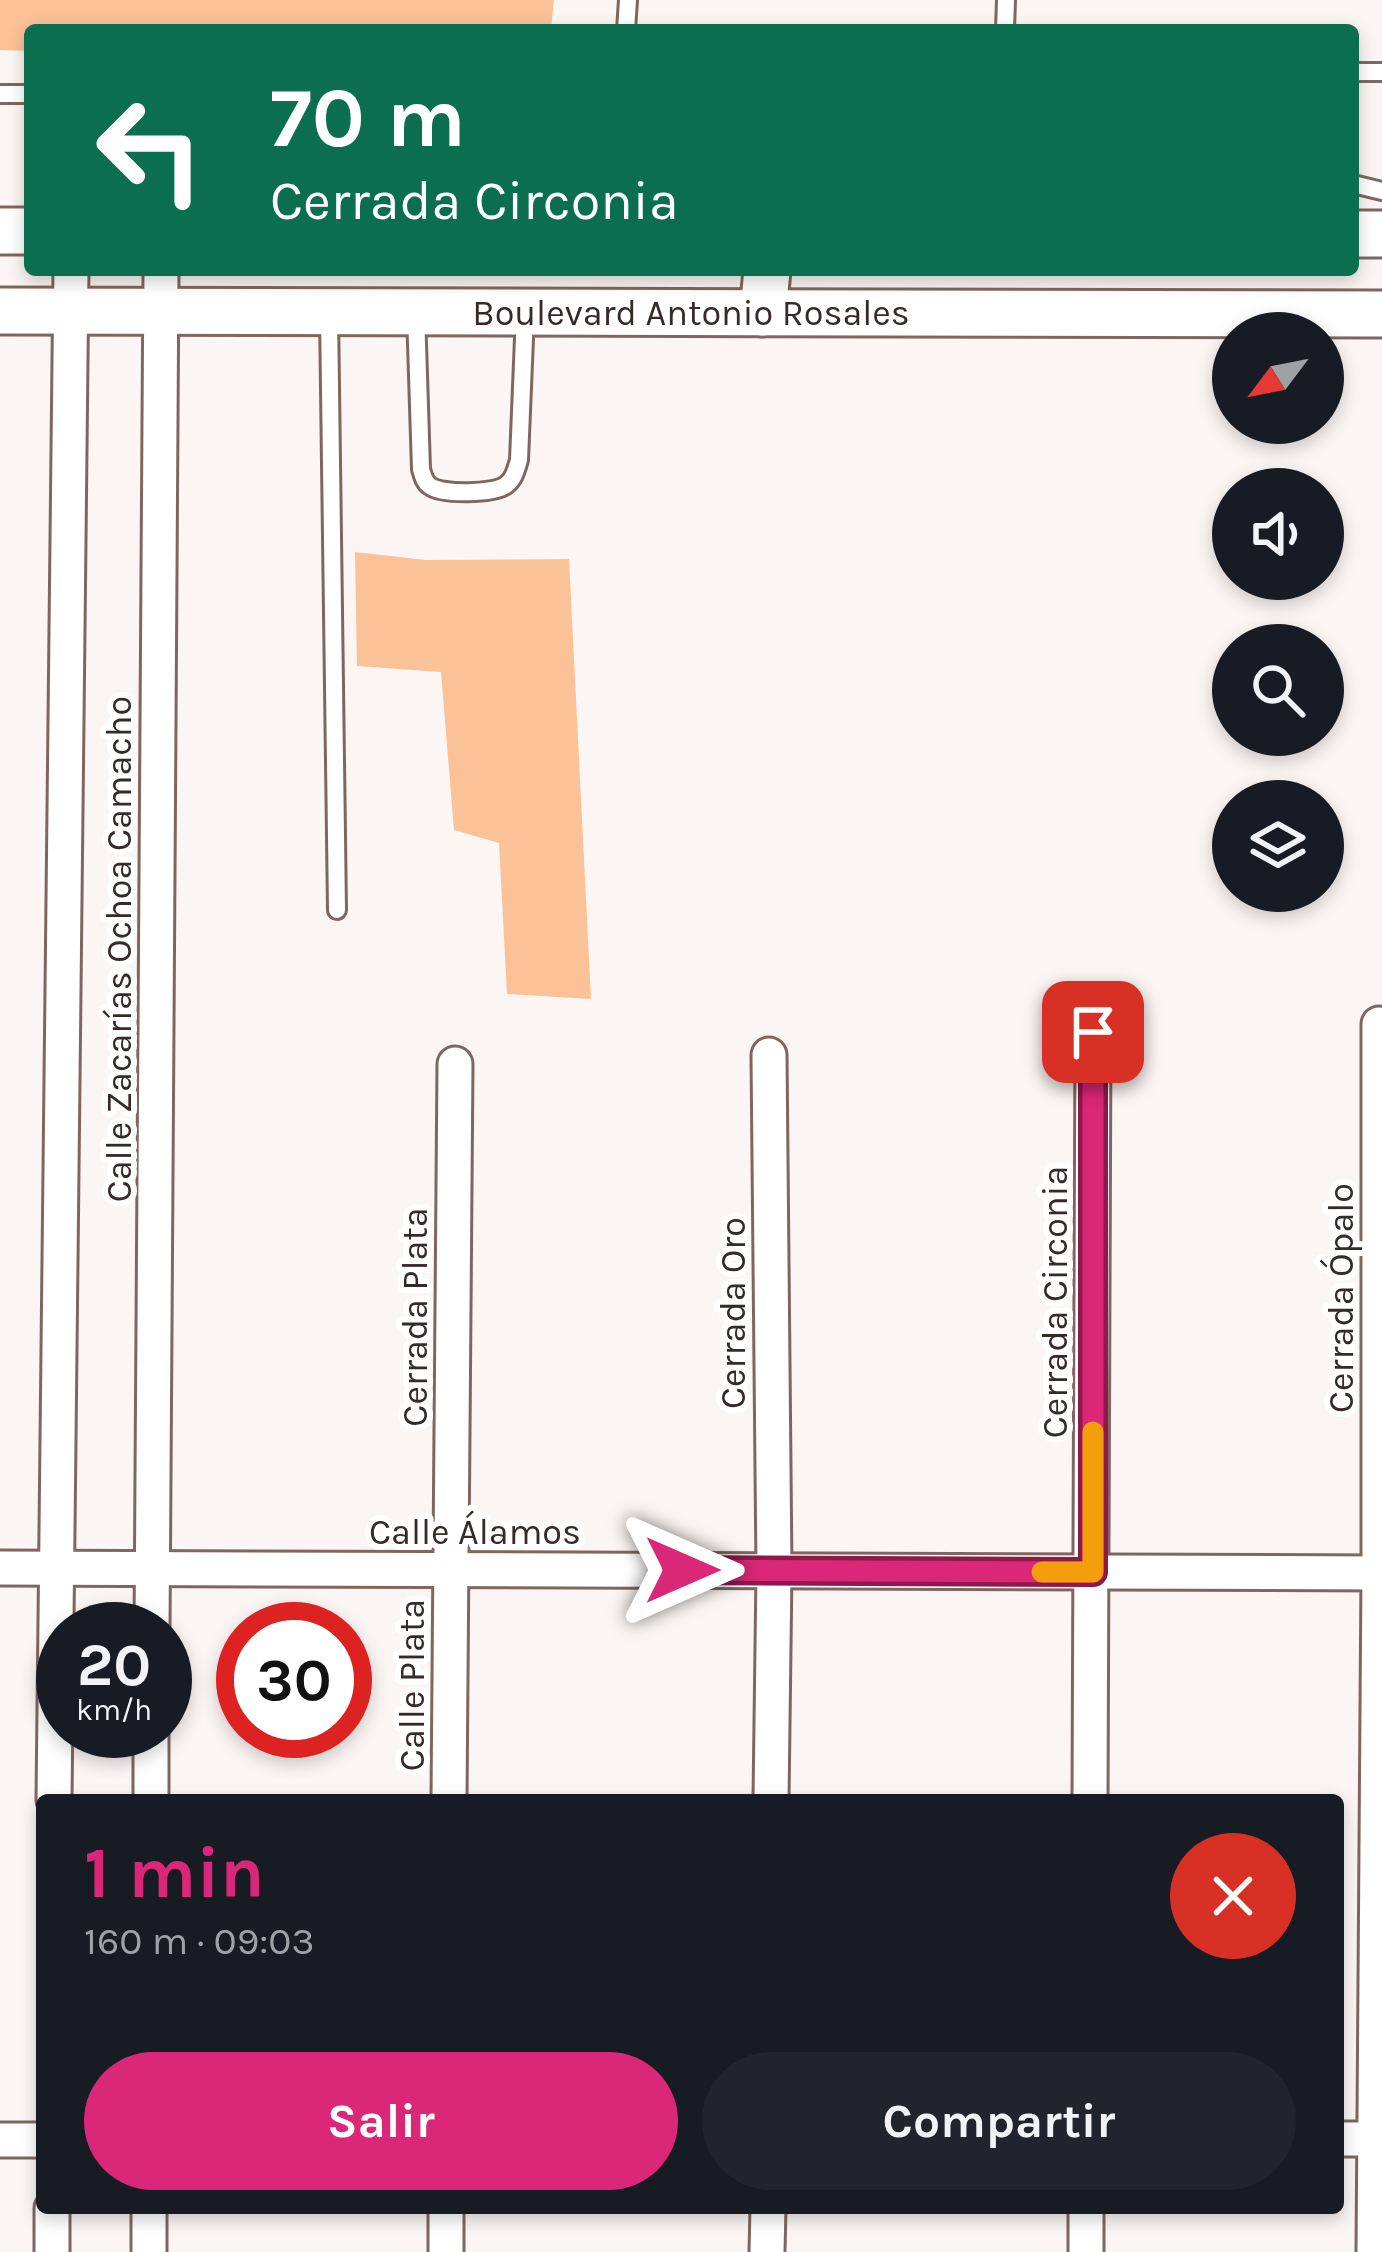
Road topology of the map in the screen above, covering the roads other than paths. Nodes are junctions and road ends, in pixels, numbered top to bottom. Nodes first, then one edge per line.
1 (70, 291) edge
2 (161, 291) edge
3 (765, 291) edge
4 (0, 311) edge
5 (416, 311) junction
6 (329, 312) junction
7 (525, 312) junction
8 (1382, 314) edge
9 (337, 910) dead end
10 (1379, 1024) edge
11 (1093, 1032) dead end
12 (769, 1055) dead end
13 (455, 1064) dead end
14 (0, 1568) edge
15 (55, 1569) junction
16 (152, 1569) junction
17 (451, 1570) junction
18 (773, 1571) junction
19 (1093, 1572) junction
20 (1381, 1573) edge
21 (152, 1602) edge
22 (152, 1758) edge
23 (54, 1794) edge
24 (151, 1794) edge
25 (449, 1794) edge
26 (771, 1794) edge
27 (1090, 1794) edge
28 (0, 2140) edge
29 (36, 2140) edge
30 (1344, 2140) edge
31 (1378, 2140) edge
32 (52, 2214) edge
33 (149, 2214) edge
34 (446, 2214) edge
35 (768, 2214) edge
36 (1086, 2214) edge
37 (52, 2252) edge
38 (149, 2252) edge
39 (446, 2252) edge
40 (767, 2252) edge
41 (1086, 2252) edge
42 (1374, 2252) edge

1 - 2 main road, Boulevard Antonio Rosales
1 - 4 main road, Boulevard Antonio Rosales
1 - 15 street, Calle Zacarías Ochoa Camacho
2 - 6 main road, Boulevard Antonio Rosales
2 - 16 street, Calle Zacarías Ochoa Camacho
3 - 7 main road, Boulevard Antonio Rosales
3 - 8 main road, Boulevard Antonio Rosales
5 - 6 main road, Boulevard Antonio Rosales
5 - 7 main road, Boulevard Antonio Rosales
5 - 7 lane
6 - 9 lane
10 - 20 street, Cerrada Ópalo
11 - 19 street, Cerrada Circonia
12 - 18 street, Cerrada Oro
13 - 17 street, Cerrada Plata
14 - 15 street, Calle Álamos
15 - 16 street, Calle Álamos
15 - 23 street, Calle Zacarías Ochoa Camacho
16 - 17 street, Calle Álamos
16 - 21 street, Calle Zacarías Ochoa Camacho
17 - 18 street, Calle Álamos
17 - 25 street, Calle Plata
18 - 19 street, Calle Álamos
18 - 26 street, Cerrada Oro
19 - 20 street, Calle Álamos
19 - 27 street, Cerrada Circonia
20 - 31 street, Cerrada Ópalo
22 - 24 street
28 - 29 street
30 - 31 street
31 - 42 street, Cerrada Ópalo
32 - 37 street
33 - 38 street
34 - 39 street
35 - 40 street
36 - 41 street

